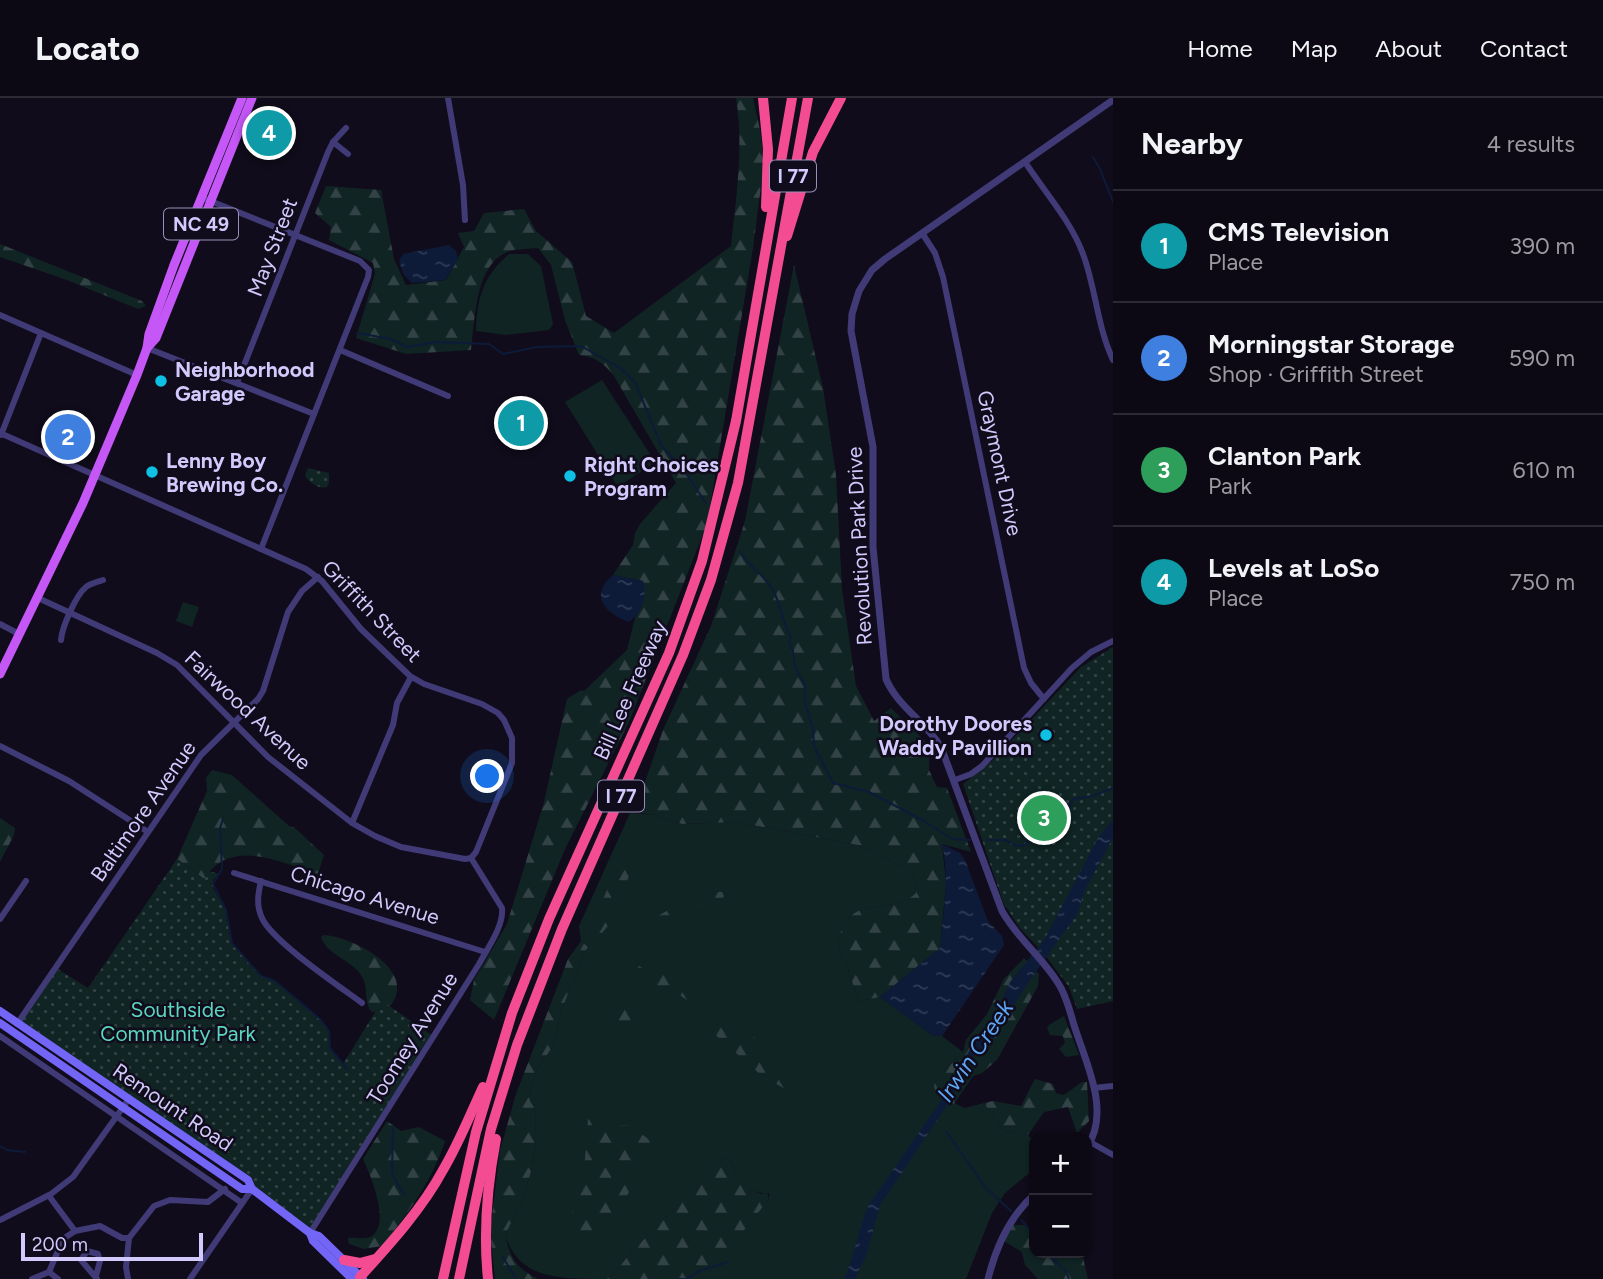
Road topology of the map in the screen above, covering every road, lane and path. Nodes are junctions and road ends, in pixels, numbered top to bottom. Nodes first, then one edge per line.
1 (242, 98) edge
2 (252, 98) edge
3 (448, 98) edge
4 (763, 98) edge
5 (792, 98) edge
6 (808, 98) edge
7 (841, 98) edge
8 (1110, 102) edge
9 (1113, 113) edge
10 (346, 128) dead end
11 (334, 142) junction
12 (348, 154) dead end
13 (1025, 162) junction
14 (207, 199) junction
15 (465, 220) dead end
16 (922, 233) junction
17 (296, 236) junction
18 (779, 255) junction
19 (759, 286) junction
20 (0, 314) edge
21 (41, 333) junction
22 (147, 348) junction
23 (340, 350) junction
24 (1113, 360) edge
25 (137, 375) junction
26 (237, 383) junction
27 (448, 397) dead end
28 (314, 414) junction
29 (0, 435) edge
30 (95, 475) junction
31 (261, 549) junction
32 (874, 559) junction
33 (864, 560) dead end
34 (318, 577) junction
35 (102, 590) dead end
36 (38, 598) junction
37 (71, 613) junction
38 (0, 624) edge
39 (19, 634) junction
40 (61, 640) dead end
41 (1113, 641) edge
42 (0, 674) edge
43 (411, 677) junction
44 (1044, 699) junction
45 (233, 723) junction
46 (0, 746) edge
47 (955, 780) junction
48 (352, 823) junction
49 (148, 832) junction
50 (471, 858) junction
51 (234, 873) dead end
52 (26, 881) dead end
53 (261, 881) junction
54 (0, 919) edge
55 (485, 952) junction
56 (362, 1003) dead end
57 (0, 1011) edge
58 (0, 1023) edge
59 (19, 1023) junction
60 (12, 1032) junction
61 (0, 1036) edge
62 (503, 1043) junction
63 (517, 1045) junction
64 (1113, 1086) edge
65 (1094, 1088) junction
66 (129, 1099) junction
67 (123, 1107) junction
68 (117, 1116) junction
69 (1092, 1134) edge
70 (1092, 1146) edge
71 (1113, 1155) edge
72 (225, 1189) junction
73 (251, 1189) junction
74 (49, 1196) junction
75 (1029, 1200) edge
76 (242, 1203) junction
77 (1, 1218) edge
78 (75, 1231) junction
79 (310, 1233) junction
80 (128, 1238) junction
81 (377, 1258) junction
82 (344, 1260) junction
83 (49, 1272) junction
84 (32, 1279) edge
85 (58, 1279) edge
86 (128, 1279) edge
87 (190, 1279) edge
88 (358, 1279) edge
89 (443, 1279) edge
90 (458, 1279) edge
91 (488, 1279) edge
92 (988, 1279) edge

1 - 14 main road, NC 49
2 - 14 main road, NC 49
3 - 15 street
4 - 19 highway
5 - 19 highway, Bill Lee Freeway / I 77
6 - 18 highway, Bill Lee Freeway / I 77
7 - 18 highway
8 - 9 street
8 - 13 street, Revolution Park Drive
10 - 11 street, May Street
11 - 12 street
11 - 17 street, May Street
13 - 16 street, Revolution Park Drive
13 - 24 street
14 - 17 street
14 - 22 main road, NC 49
16 - 32 street, Revolution Park Drive
16 - 44 street, Graymont Drive
17 - 23 street
17 - 26 street, May Street
18 - 63 highway, Bill Lee Freeway / I 77
19 - 62 highway, Bill Lee Freeway / I 77
20 - 21 street
21 - 25 street
21 - 29 street
22 - 25 main road, NC 49
22 - 26 street
23 - 27 street
23 - 28 street
25 - 30 main road, NC 49
26 - 28 street
28 - 31 street
29 - 30 street, Griffith Street
30 - 31 street, Griffith Street
30 - 36 main road, NC 49
31 - 34 street, Griffith Street
32 - 33 street
32 - 47 street, Revolution Park Drive
34 - 43 street, Griffith Street
34 - 45 street, Baltimore Avenue
35 - 37 street
36 - 37 street, Fairwood Avenue
36 - 39 main road, NC 49
37 - 40 street
37 - 45 street, Fairwood Avenue
38 - 39 street
39 - 42 main road, NC 49
41 - 44 street
43 - 48 street
43 - 50 street, Griffith Street
44 - 47 street
45 - 48 street, Fairwood Avenue
45 - 49 street, Baltimore Avenue
46 - 49 street
47 - 65 street, Revolution Park Drive
48 - 50 street, Fairwood Avenue
49 - 59 street, Baltimore Avenue
50 - 55 street, Toomey Avenue
51 - 53 street, Chicago Avenue
52 - 54 street
53 - 55 street, Chicago Avenue
53 - 56 street
55 - 79 street, Toomey Avenue
57 - 59 main road, Remount Road
58 - 60 main road, Remount Road
59 - 60 street, Baltimore Avenue
59 - 66 main road, Remount Road
60 - 67 main road, Remount Road
61 - 68 street
62 - 81 highway
62 - 89 highway, Bill Lee Freeway / I 77
63 - 90 highway, Bill Lee Freeway / I 77
63 - 91 highway
64 - 65 street
65 - 69 street, Revolution Park Drive
66 - 67 street
66 - 73 main road, Remount Road
67 - 68 street
67 - 73 main road, Remount Road
68 - 72 street
68 - 74 street
70 - 71 street
72 - 76 street
72 - 80 street
73 - 76 street
73 - 79 main road, Remount Road
74 - 77 street
74 - 78 street
75 - 92 street
76 - 87 street
78 - 80 street
78 - 83 street
79 - 82 main road, Remount Road
79 - 88 main road, Remount Road
80 - 86 street
81 - 82 highway
81 - 88 highway
82 - 88 main road, Remount Road
83 - 84 street
83 - 85 street

